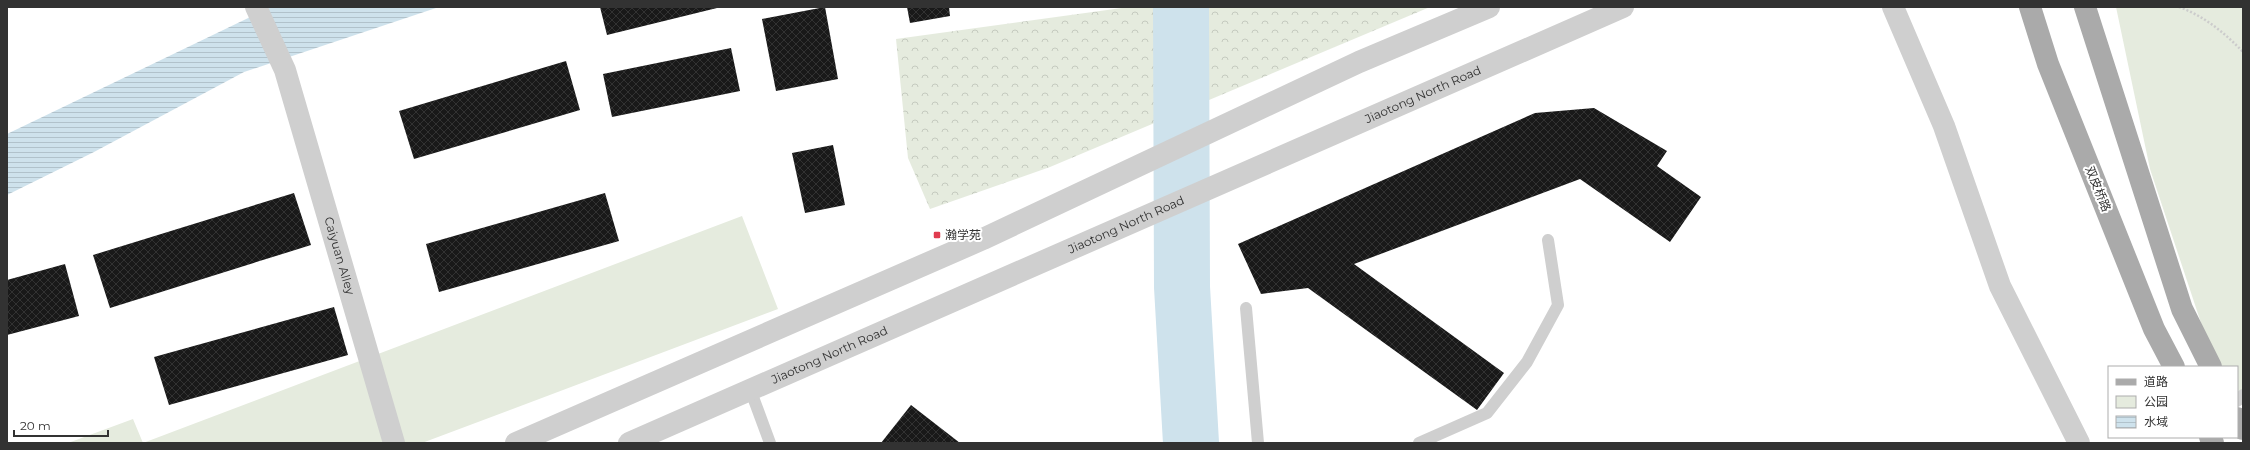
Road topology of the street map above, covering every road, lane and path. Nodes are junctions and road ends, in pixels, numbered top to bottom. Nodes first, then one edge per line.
1 (256, 7) edge
2 (1489, 7) edge
3 (1623, 7) edge
4 (1892, 7) edge
5 (2030, 7) edge
6 (2085, 7) edge
7 (2179, 7) edge
8 (2243, 52) edge
9 (1548, 240) dead end
10 (1246, 308) dead end
11 (2173, 366) edge
12 (2210, 366) edge
13 (750, 389) junction
14 (2238, 420) edge
15 (2243, 429) edge
16 (394, 443) edge
17 (516, 443) edge
18 (629, 443) edge
19 (770, 443) edge
20 (1258, 443) edge
21 (1420, 443) edge
22 (2079, 443) edge

1 - 16 street, Caiyuan Alley
2 - 17 street
3 - 13 street, Jiaotong North Road
4 - 22 street
5 - 11 main road, 双皮桥路
6 - 12 main road
7 - 8 path
9 - 21 lane
10 - 20 lane
13 - 18 street, Jiaotong North Road
13 - 19 lane
14 - 15 main road

